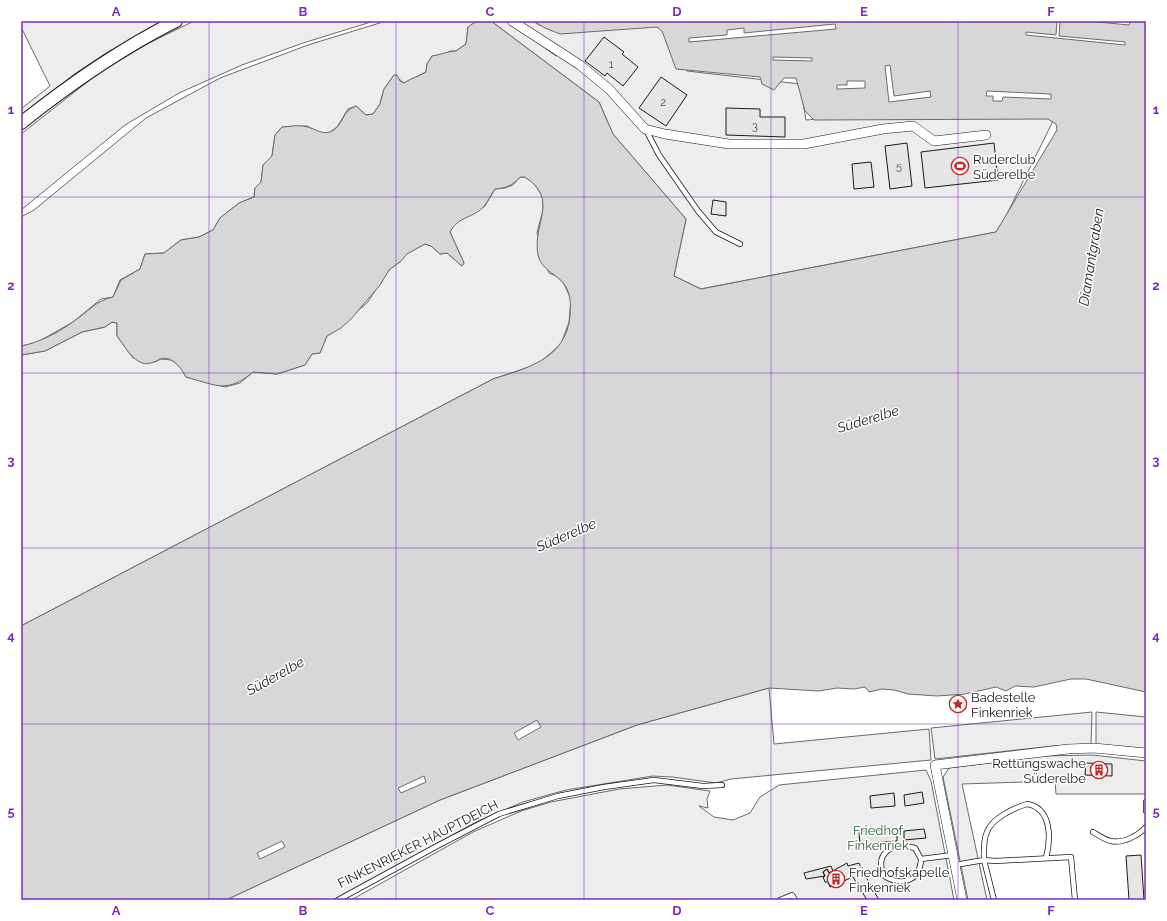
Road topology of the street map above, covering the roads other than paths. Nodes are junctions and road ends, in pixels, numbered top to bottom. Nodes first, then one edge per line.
1 (176, 21) edge
2 (512, 21) edge
3 (21, 123) edge
4 (645, 128) junction
5 (986, 135) dead end
6 (740, 244) dead end
7 (1146, 753) edge
8 (722, 785) dead end
9 (1146, 802) edge
10 (1146, 811) edge
11 (1146, 827) edge
12 (1093, 832) dead end
13 (953, 855) junction
14 (1046, 858) junction
15 (921, 859) junction
16 (984, 860) junction
17 (955, 865) junction
18 (338, 900) edge
19 (780, 900) edge
20 (795, 900) edge
21 (962, 900) edge
22 (994, 900) edge
23 (1075, 900) edge

1 - 3 street
2 - 4 street
4 - 5 street
4 - 6 lane
7 - 13 street
8 - 18 lane, FINKENRIEKER HAUPTDEICH
9 - 10 lane
11 - 12 lane
13 - 15 lane
13 - 17 street
14 - 16 lane
14 - 16 lane
14 - 23 lane
15 - 15 lane
16 - 17 lane
16 - 22 lane
17 - 21 street
19 - 20 lane

